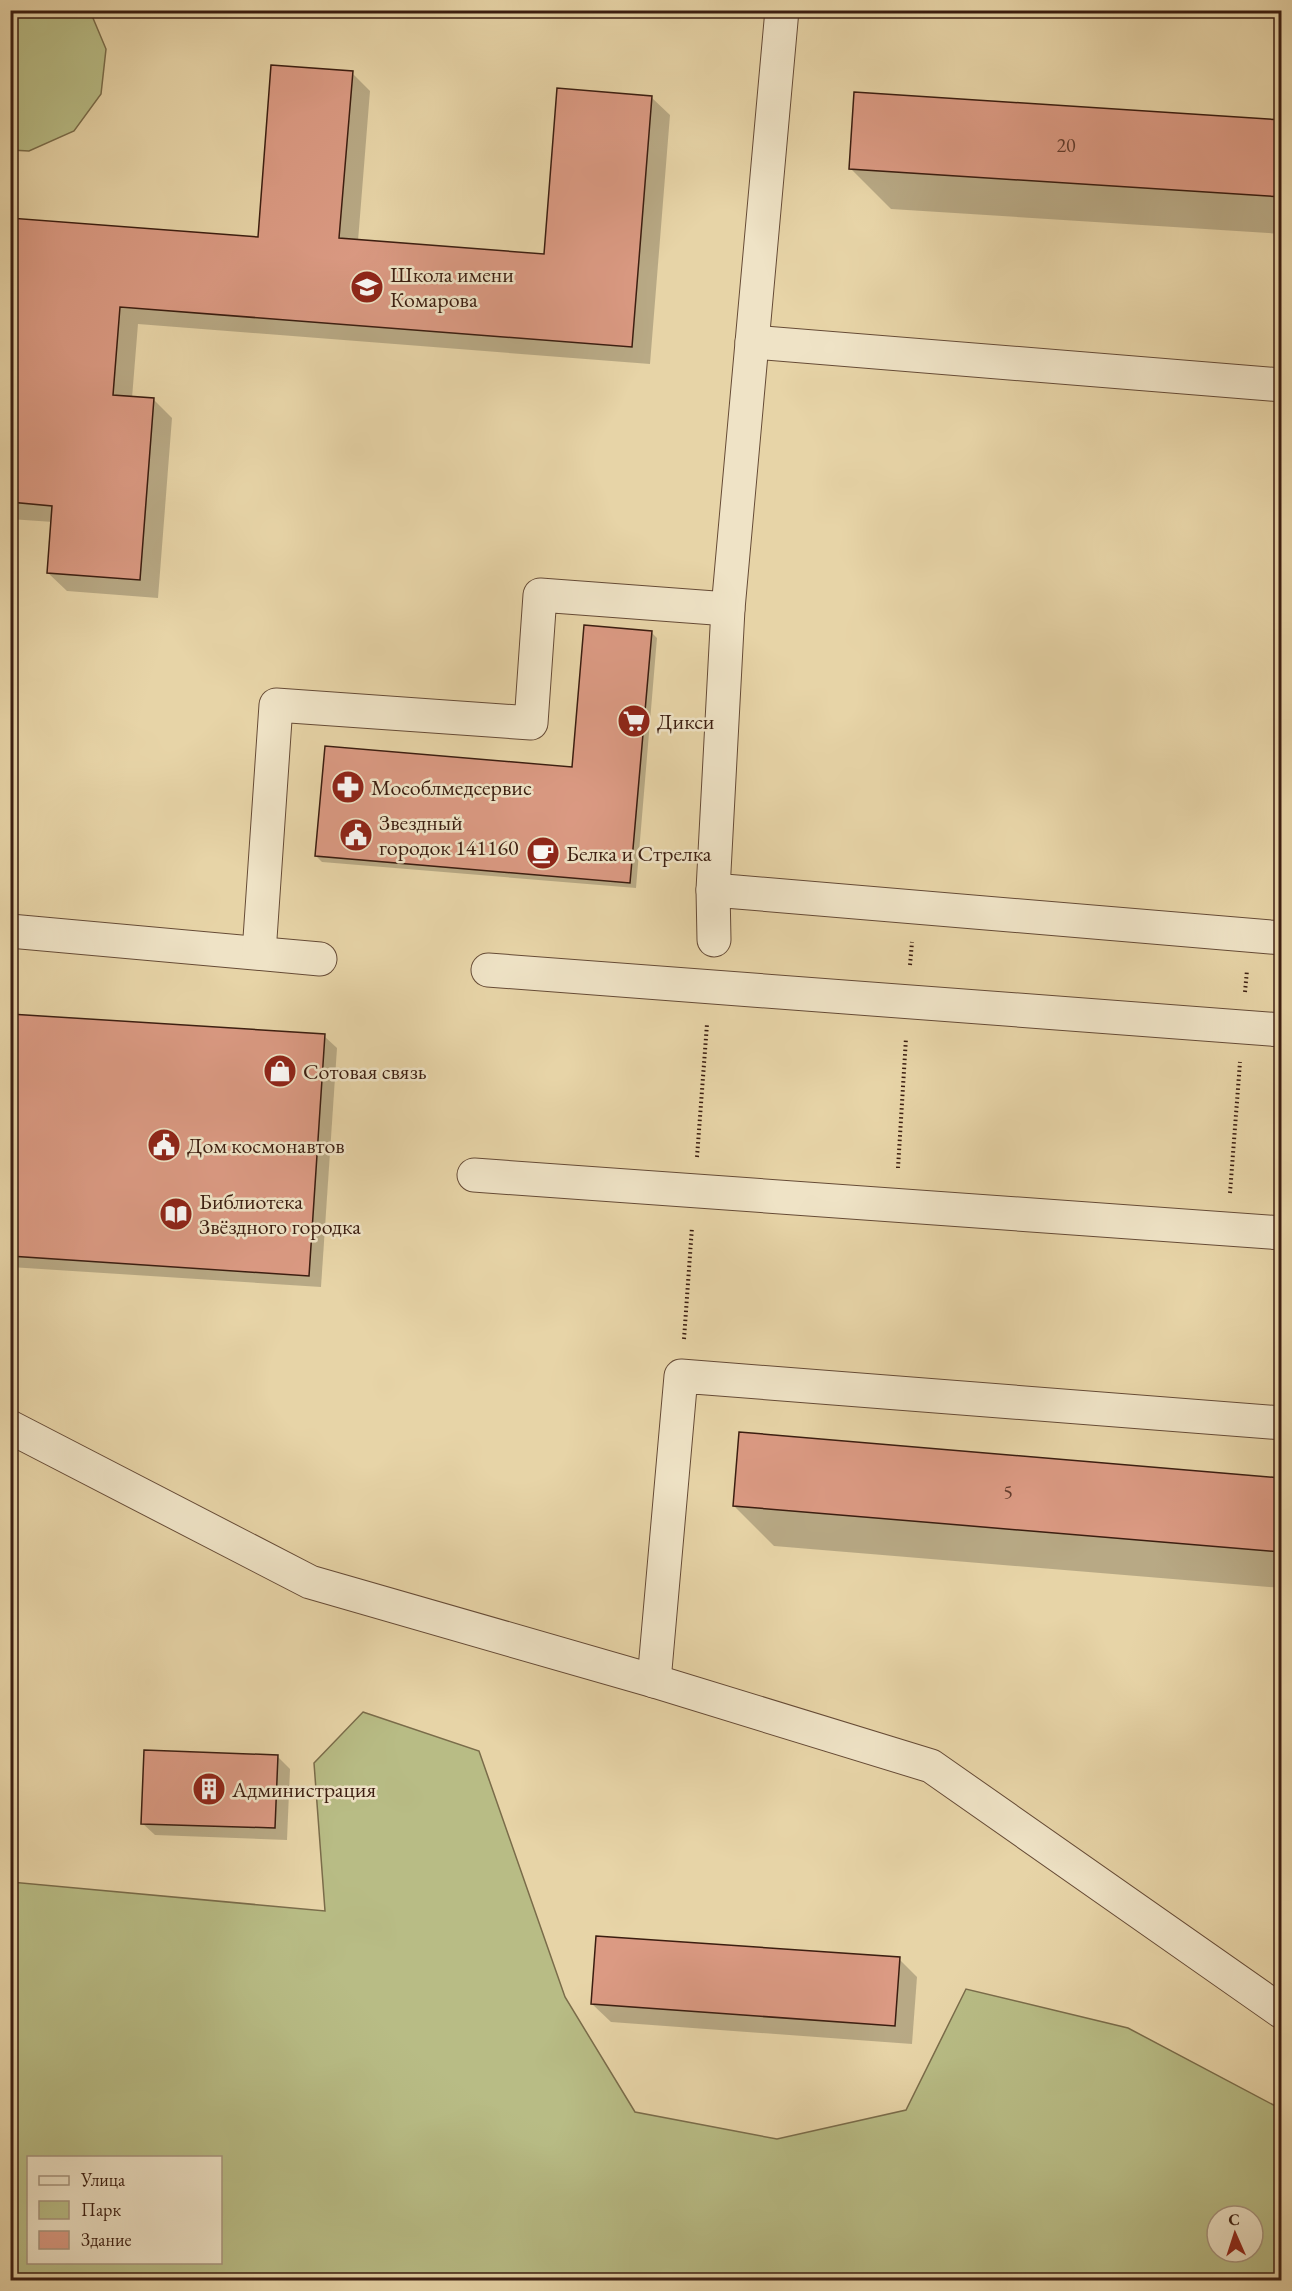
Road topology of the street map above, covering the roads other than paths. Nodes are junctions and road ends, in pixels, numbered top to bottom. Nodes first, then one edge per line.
1 (782, 10) edge
2 (752, 342) junction
3 (1281, 385) edge
4 (728, 609) junction
5 (713, 890) junction
6 (10, 931) edge
7 (1281, 938) edge
8 (714, 940) dead end
9 (259, 953) junction
10 (320, 958) dead end
11 (488, 970) dead end
12 (1281, 1030) edge
13 (474, 1175) dead end
14 (1281, 1233) edge
15 (1281, 1423) edge
16 (10, 1427) edge
17 (654, 1681) junction
18 (1281, 2012) edge

1 - 2 street
2 - 3 street
2 - 4 street
4 - 5 street
4 - 9 street
5 - 7 street
5 - 8 street
6 - 9 street
9 - 10 street
11 - 12 street
13 - 14 street
15 - 17 street
16 - 17 street
17 - 18 street

